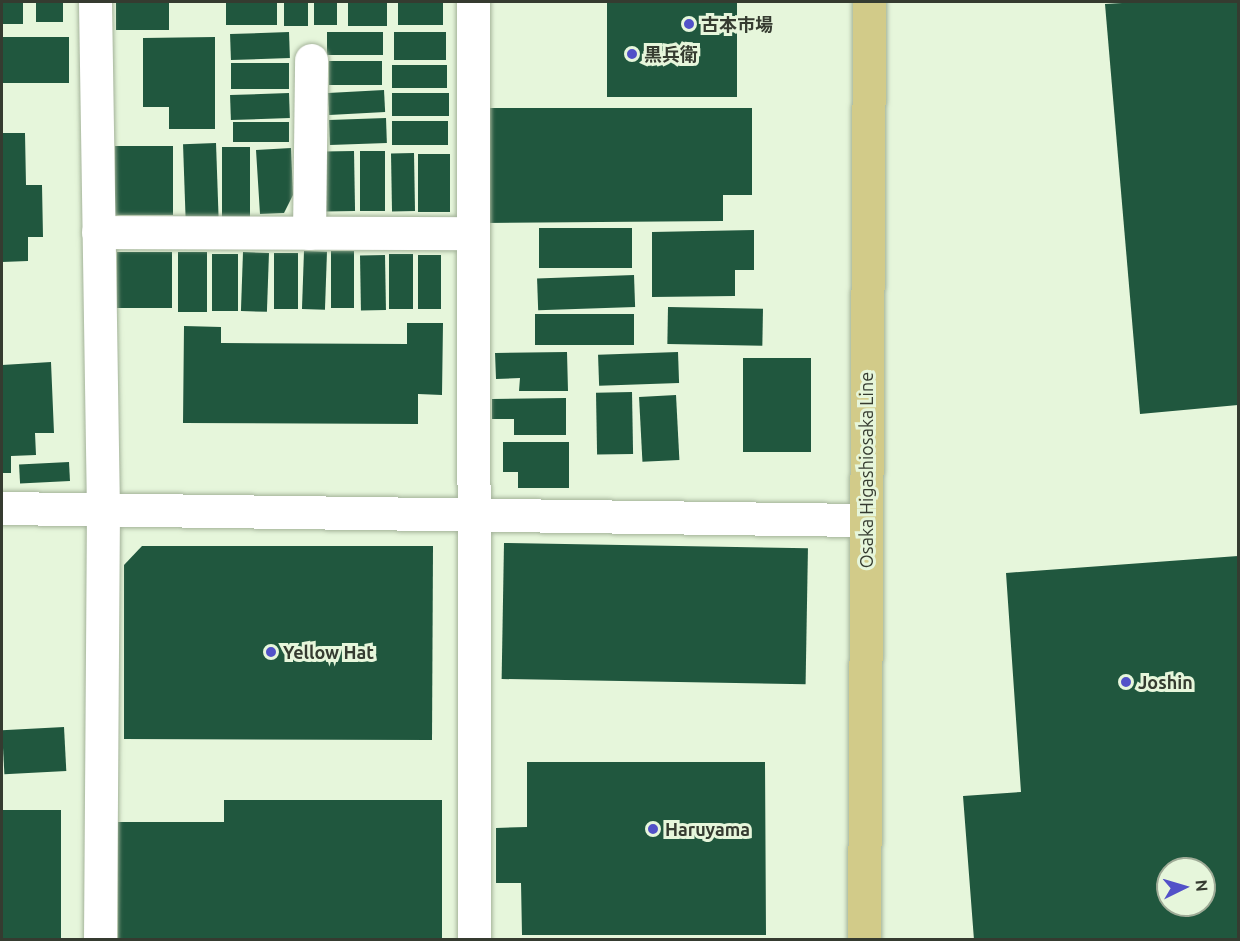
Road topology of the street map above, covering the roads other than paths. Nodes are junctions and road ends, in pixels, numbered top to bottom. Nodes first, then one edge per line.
1 (95, 2) edge
2 (473, 2) edge
3 (869, 2) edge
4 (311, 60) dead end
5 (98, 232) junction
6 (309, 233) junction
7 (473, 233) junction
8 (2, 508) edge
9 (103, 509) junction
10 (473, 516) junction
11 (866, 520) junction
12 (100, 939) edge
13 (474, 939) edge
14 (864, 939) edge

1 - 5 street
2 - 7 street
3 - 11 main road, Osaka Higashiosaka Line
4 - 6 street
5 - 6 street
5 - 9 street
6 - 7 street
7 - 10 street
8 - 9 street
9 - 10 street
9 - 12 street
10 - 11 street
10 - 13 street
11 - 14 main road, Osaka Higashiosaka Line

